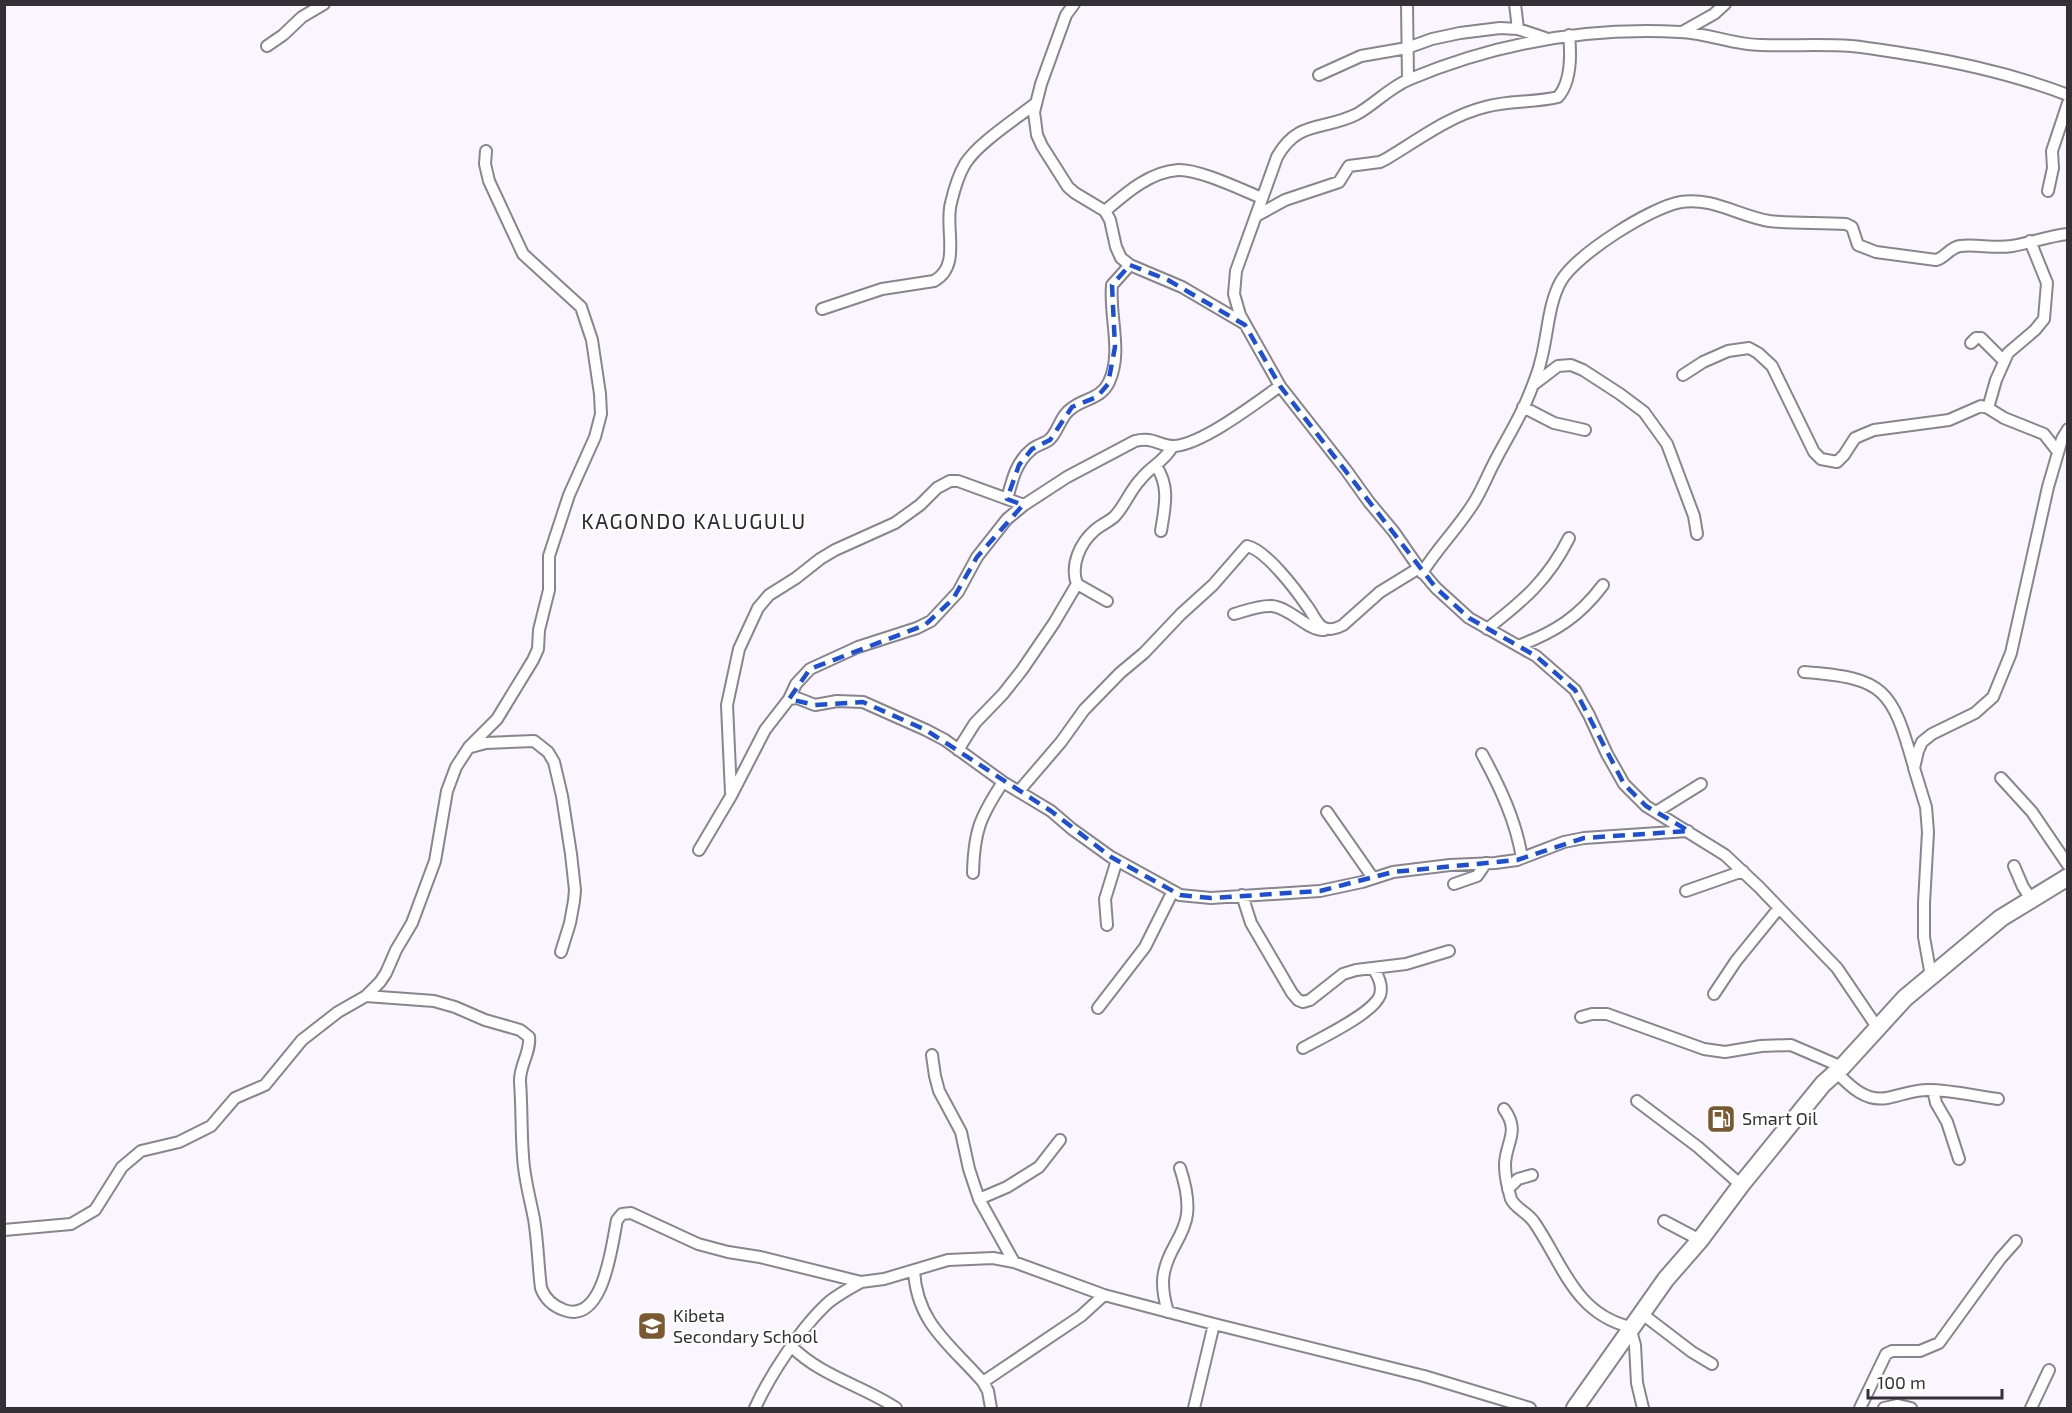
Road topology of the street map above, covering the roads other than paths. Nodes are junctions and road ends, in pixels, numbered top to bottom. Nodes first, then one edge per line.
1 (324, 4) edge
2 (1074, 4) edge
3 (1407, 4) edge
4 (1515, 4) edge
5 (1725, 4) edge
6 (1065, 10) edge
7 (1518, 29) junction
8 (1681, 32) junction
9 (1569, 35) junction
10 (1545, 38) junction
11 (267, 46) dead end
12 (1407, 48) junction
13 (1319, 75) dead end
14 (1408, 80) junction
15 (2067, 95) edge
16 (1036, 103) junction
17 (2067, 103) edge
18 (486, 151) dead end
19 (2048, 191) dead end
20 (1263, 198) junction
21 (1105, 211) junction
22 (1256, 216) junction
23 (2067, 234) edge
24 (2030, 241) junction
25 (1130, 265) junction
26 (822, 309) dead end
27 (1245, 325) junction
28 (1971, 343) dead end
29 (2004, 361) junction
30 (1683, 375) dead end
31 (1533, 385) junction
32 (1280, 386) junction
33 (1523, 407) junction
34 (1988, 408) junction
35 (2067, 429) edge
36 (1585, 430) dead end
37 (1173, 446) junction
38 (2062, 447) edge
39 (1156, 466) junction
40 (1007, 499) junction
41 (1024, 505) junction
42 (1161, 531) dead end
43 (1697, 534) dead end
44 (1569, 538) dead end
45 (1420, 571) junction
46 (1077, 584) junction
47 (1604, 585) dead end
48 (1107, 601) dead end
49 (1234, 614) dead end
50 (1328, 629) junction
51 (1486, 629) junction
52 (1518, 646) junction
53 (1803, 672) dead end
54 (789, 699) junction
55 (469, 747) junction
56 (958, 750) junction
57 (1482, 754) dead end
58 (1914, 768) junction
59 (2001, 778) dead end
60 (1003, 782) junction
61 (1701, 784) dead end
62 (1018, 791) junction
63 (731, 796) junction
64 (1327, 812) dead end
65 (1656, 812) junction
66 (1689, 831) junction
67 (699, 850) dead end
68 (1522, 858) junction
69 (1117, 860) junction
70 (1486, 863) junction
71 (2067, 865) edge
72 (2013, 866) dead end
73 (1743, 871) junction
74 (973, 873) dead end
75 (2067, 877) edge
76 (1373, 878) junction
77 (1454, 884) dead end
78 (1173, 891) junction
79 (1686, 891) dead end
80 (1242, 895) junction
81 (2032, 900) junction
82 (1779, 908) junction
83 (1107, 925) dead end
84 (1449, 951) dead end
85 (561, 952) dead end
86 (1373, 968) junction
87 (1931, 976) junction
88 (1714, 994) dead end
89 (366, 996) junction
90 (1098, 1008) dead end
91 (1581, 1017) dead end
92 (1877, 1027) junction
93 (1303, 1048) dead end
94 (932, 1055) dead end
95 (1839, 1070) junction
96 (1933, 1090) junction
97 (1998, 1099) dead end
98 (1637, 1101) dead end
99 (1504, 1109) dead end
100 (1060, 1140) dead end
101 (1959, 1159) dead end
102 (1179, 1168) dead end
103 (1532, 1175) dead end
104 (1741, 1185) junction
105 (1508, 1189) junction
106 (979, 1199) junction
107 (1664, 1221) dead end
108 (4, 1230) edge
109 (1700, 1240) junction
110 (2016, 1241) dead end
111 (1014, 1262) junction
112 (914, 1271) junction
113 (861, 1282) junction
114 (1104, 1295) junction
115 (1168, 1312) junction
116 (1641, 1313) junction
117 (1214, 1324) junction
118 (1630, 1327) junction
119 (792, 1347) junction
120 (1712, 1364) dead end
121 (2049, 1370) dead end
122 (982, 1382) junction
123 (754, 1408) edge
124 (897, 1408) edge
125 (991, 1408) edge
126 (1194, 1408) edge
127 (1530, 1408) edge
128 (1575, 1408) edge
129 (1643, 1408) edge
130 (1860, 1408) edge
131 (1884, 1408) edge
132 (1911, 1408) edge
133 (2031, 1408) edge

1 - 11 street
2 - 6 street
3 - 12 street
4 - 7 street
5 - 8 street
6 - 16 street
7 - 10 street
7 - 12 street
8 - 9 street
8 - 15 street
9 - 10 street
9 - 22 street
10 - 14 street
12 - 13 street
12 - 14 street
14 - 20 street
16 - 21 street
16 - 26 street
17 - 19 street
18 - 55 street
20 - 21 street
20 - 22 street
21 - 25 street
22 - 27 street
23 - 24 street
24 - 29 street
24 - 31 street
25 - 27 street
25 - 40 street
27 - 32 street
28 - 29 street
29 - 34 street
30 - 34 street
31 - 33 street
31 - 43 street
32 - 37 street
32 - 45 street
33 - 36 street
33 - 45 street
34 - 38 street
35 - 38 street
37 - 39 street
37 - 41 street
38 - 58 street
39 - 42 street
39 - 46 street
40 - 41 street
40 - 63 street
41 - 54 street
44 - 51 street
45 - 50 street
45 - 51 street
46 - 48 street
46 - 56 street
47 - 52 street
49 - 50 street
50 - 62 street
51 - 52 street
52 - 65 street
53 - 58 street
54 - 56 street
54 - 63 street
55 - 85 street
55 - 89 street
56 - 60 street
57 - 68 street
58 - 87 street
59 - 71 street
60 - 62 street
60 - 74 street
61 - 65 street
62 - 69 street
63 - 67 street
64 - 76 street
65 - 66 street
66 - 68 street
66 - 73 street
68 - 70 street
69 - 78 street
69 - 83 street
70 - 76 street
70 - 77 street
72 - 81 street
73 - 79 street
73 - 82 street
75 - 81 highway
76 - 80 street
78 - 80 street
78 - 90 street
80 - 86 street
81 - 87 highway
82 - 88 street
82 - 92 street
84 - 86 street
86 - 93 street
87 - 92 highway
89 - 108 street
89 - 113 street
91 - 95 street
92 - 95 highway
94 - 106 street
95 - 96 street
95 - 104 highway
96 - 97 street
96 - 101 street
98 - 104 street
99 - 105 street
100 - 106 street
102 - 115 street
103 - 105 street
104 - 109 highway
105 - 118 street
106 - 111 street
107 - 109 street
109 - 116 highway
110 - 130 street
111 - 112 street
111 - 114 street
112 - 113 street
112 - 122 street
113 - 119 street
114 - 115 street
114 - 122 street
115 - 117 street
116 - 118 highway
116 - 120 street
117 - 126 street
117 - 127 street
118 - 128 highway
118 - 129 street
119 - 123 street
119 - 124 street
121 - 133 street
122 - 125 street
131 - 132 street

